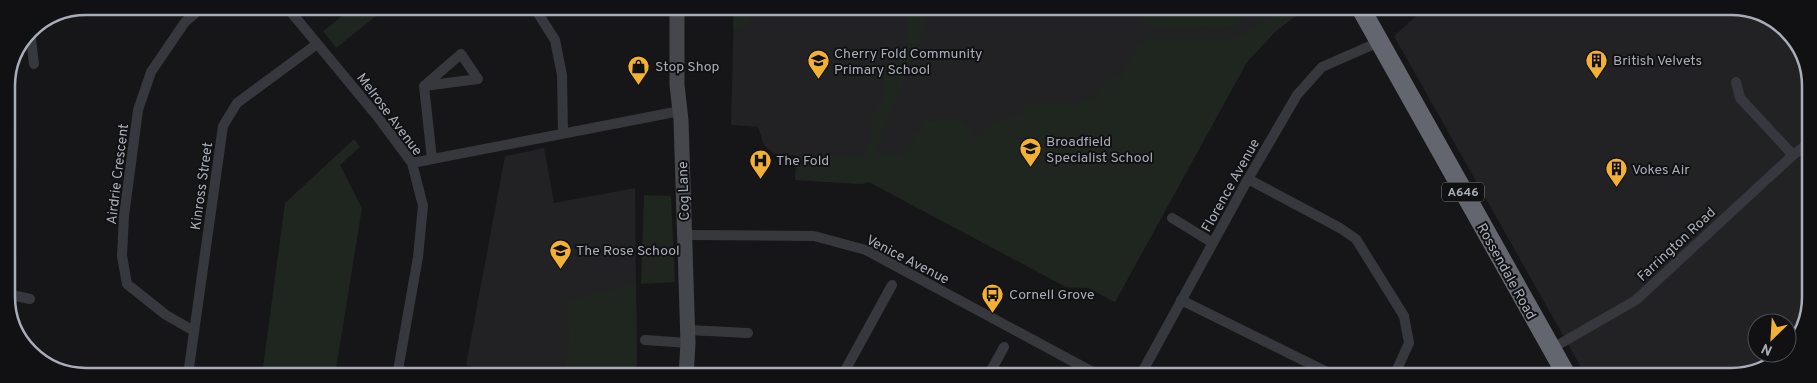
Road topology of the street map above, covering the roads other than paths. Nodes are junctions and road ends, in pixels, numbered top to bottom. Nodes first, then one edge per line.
1 (193, 15) edge
2 (293, 15) edge
3 (539, 15) edge
4 (678, 15) edge
5 (1364, 15) edge
6 (31, 41) edge
7 (1379, 42) junction
8 (317, 44) junction
9 (34, 64) dead end
10 (1736, 82) dead end
11 (424, 86) junction
12 (680, 111) junction
13 (563, 133) junction
14 (1802, 148) edge
15 (1793, 155) junction
16 (432, 159) junction
17 (412, 163) junction
18 (1248, 179) junction
19 (1172, 218) dead end
20 (685, 235) junction
21 (1213, 243) junction
22 (892, 284) dead end
23 (15, 296) edge
24 (30, 299) dead end
25 (1181, 300) junction
26 (194, 331) junction
27 (748, 333) dead end
28 (688, 337) junction
29 (645, 340) dead end
30 (1004, 347) dead end
31 (1551, 350) junction
32 (189, 368) edge
33 (398, 368) edge
34 (686, 368) edge
35 (846, 368) edge
36 (992, 368) edge
37 (1085, 368) edge
38 (1144, 368) edge
39 (1319, 368) edge
40 (1398, 368) edge
41 (1561, 368) edge

1 - 26 street, Airdrie Crescent
2 - 8 street, Melrose Avenue
3 - 13 street
4 - 12 street, Cog Lane
5 - 7 highway, Rossendale Road / A646
6 - 9 street
7 - 18 street, Florence Avenue
7 - 31 highway, Rossendale Road / A646
8 - 17 street, Melrose Avenue
8 - 26 street, Kinross Street
10 - 15 street
11 - 11 street
11 - 16 street
12 - 13 street
12 - 20 street, Cog Lane
13 - 16 street
14 - 15 street, Farrington Road
15 - 31 street, Farrington Road
16 - 17 street
17 - 33 street, Melrose Avenue
18 - 21 street, Florence Avenue
18 - 40 street
19 - 21 street
20 - 28 street, Cog Lane
20 - 37 street, Venice Avenue
21 - 25 street, Florence Avenue
22 - 35 street
23 - 24 street
25 - 38 street, Florence Avenue
25 - 39 street
26 - 32 street, Kinross Street
27 - 28 street
28 - 29 street
28 - 34 street, Cog Lane
30 - 36 street
31 - 41 highway, Rossendale Road / A646

